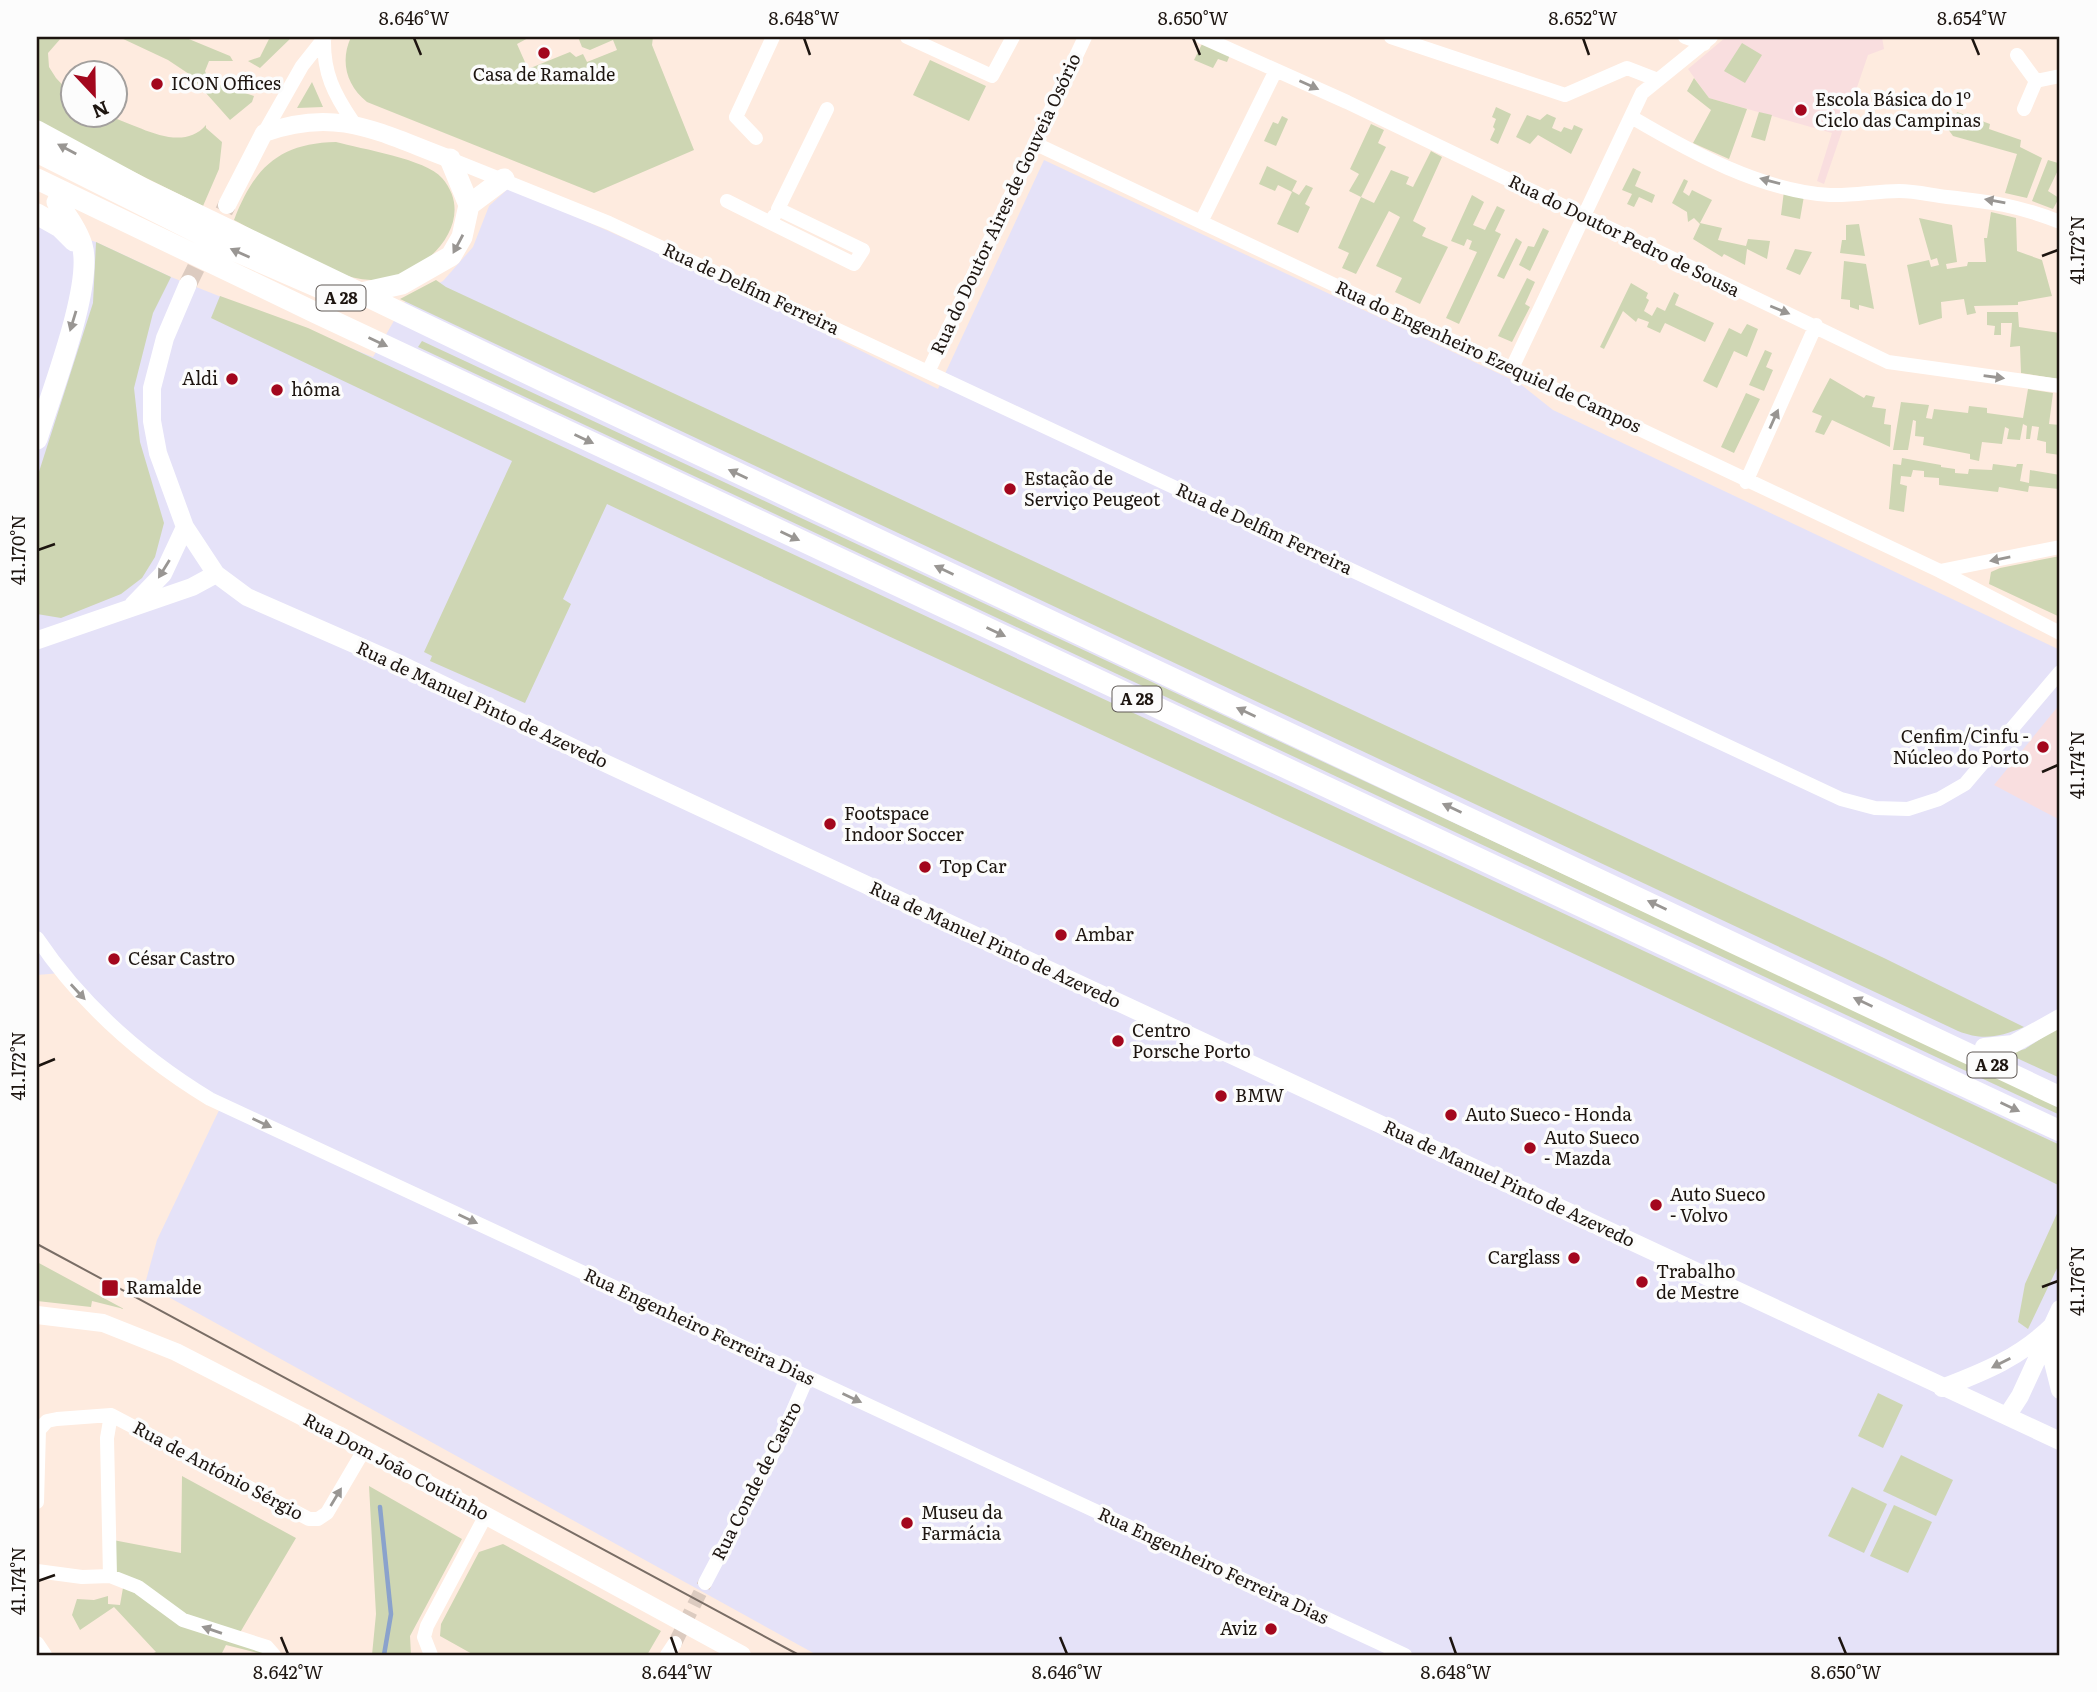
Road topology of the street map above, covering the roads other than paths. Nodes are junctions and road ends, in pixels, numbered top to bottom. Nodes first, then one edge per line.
1 (324, 37) edge
2 (773, 37) edge
3 (907, 37) edge
4 (1013, 37) edge
5 (1085, 37) edge
6 (1202, 37) edge
7 (1391, 37) edge
8 (1685, 37) edge
9 (1707, 40) edge
10 (2017, 55) dead end
11 (1276, 70) junction
12 (2060, 76) edge
13 (1658, 80) junction
14 (2036, 81) junction
15 (827, 109) dead end
16 (2024, 109) dead end
17 (1633, 118) junction
18 (353, 122) junction
19 (37, 131) edge
20 (264, 133) junction
21 (756, 138) dead end
22 (1035, 144) junction
23 (37, 152) edge
24 (450, 159) junction
25 (37, 179) edge
26 (504, 179) junction
27 (37, 193) edge
28 (137, 201) junction
29 (727, 201) dead end
30 (57, 202) junction
31 (227, 205) tunnel mouth
32 (469, 205) junction
33 (778, 209) junction
34 (191, 212) junction
35 (37, 214) edge
36 (107, 214) junction
37 (1585, 218) junction
38 (1201, 222) junction
39 (2060, 222) edge
40 (771, 223) junction
41 (822, 229) junction
42 (815, 244) junction
43 (84, 254) junction
44 (188, 284) tunnel mouth
45 (362, 293) junction
46 (1816, 325) junction
47 (1512, 368) junction
48 (928, 372) junction
49 (549, 384) junction
50 (2060, 386) edge
51 (37, 439) edge
52 (1746, 482) junction
53 (186, 527) junction
54 (2060, 547) edge
55 (1940, 571) junction
56 (216, 574) junction
57 (133, 605) junction
58 (2060, 633) edge
59 (37, 639) edge
60 (37, 649) edge
61 (2060, 672) edge
62 (37, 940) edge
63 (37, 958) edge
64 (2060, 1018) edge
65 (1924, 1032) junction
66 (1984, 1047) junction
67 (2060, 1083) edge
68 (2060, 1097) edge
69 (2060, 1131) edge
70 (37, 1315) edge
71 (2057, 1317) edge
72 (807, 1378) junction
73 (1942, 1388) junction
74 (2060, 1390) edge
75 (111, 1415) junction
76 (2007, 1416) junction
77 (2060, 1441) edge
78 (364, 1450) junction
79 (37, 1502) edge
80 (486, 1515) junction
81 (37, 1571) edge
82 (110, 1576) junction
83 (705, 1583) tunnel mouth
84 (37, 1643) edge
85 (45, 1655) edge
86 (274, 1655) edge
87 (431, 1655) edge
88 (742, 1655) edge
89 (1405, 1655) edge

1 - 18 street
1 - 20 street
2 - 21 street
3 - 4 street
5 - 22 street, Rua do Doutor Aires de Gouveia Osório
6 - 11 street, Rua do Doutor Pedro de Sousa
7 - 13 street
8 - 9 street
9 - 13 street
10 - 14 street
11 -> 37 street, Rua do Doutor Pedro de Sousa
11 - 38 street
12 - 14 street
13 - 17 street
14 - 16 street
15 - 33 street
17 - 37 street
39 -> 17 street
18 - 20 main road, Rua de Delfim Ferreira
18 - 24 main road, Rua de Delfim Ferreira
34 -> 19 highway, A 28
20 - 31 main road
22 - 38 street, Rua do Engenheiro Ezequiel de Campos
22 - 48 street, Rua do Doutor Aires de Gouveia Osório
23 - 28 highway, A 28
24 - 26 street, Rua de Delfim Ferreira
24 - 32 highway
25 - 36 highway, A 28
26 - 32 highway
26 - 48 street, Rua de Delfim Ferreira
27 - 30 highway, A 28
28 - 34 highway, A 28
49 -> 28 highway, A 28
29 - 40 street
30 - 36 highway, A 28
30 - 43 highway
32 -> 45 highway
33 - 40 street
33 - 41 street
34 - 45 highway, A 28
35 - 43 highway
36 -> 69 highway, A 28
37 -> 46 street, Rua do Doutor Pedro de Sousa
37 - 47 street
38 - 47 street, Rua do Engenheiro Ezequiel de Campos
40 - 42 street
41 - 42 street
41 - 42 street
43 -> 51 highway
44 - 53 main road, Rua de Manuel Pinto de Azevedo
45 - 49 highway, A 28
46 -> 50 street, Rua do Doutor Pedro de Sousa
52 -> 46 street
47 - 52 street, Rua do Engenheiro Ezequiel de Campos
48 - 61 street, Rua de Delfim Ferreira
65 -> 49 highway, A 28
52 - 55 street, Rua do Engenheiro Ezequiel de Campos
53 - 56 main road, Rua de Manuel Pinto de Azevedo
53 -> 57 main road
54 -> 55 street
55 - 58 street, Rua do Engenheiro Ezequiel de Campos
56 - 57 main road
56 - 73 main road, Rua de Manuel Pinto de Azevedo
57 - 59 main road
59 - 60 main road
62 - 63 street
62 -> 72 street, Rua Engenheiro Ferreira Dias
64 - 66 main road
65 - 66 highway
65 - 68 highway, A 28
66 - 67 highway
70 - 78 main road, Rua Dom João Coutinho
71 -> 73 main road
71 - 74 main road
71 - 76 main road
72 - 83 street, Rua Conde de Castro
72 -> 89 street, Rua Engenheiro Ferreira Dias
73 - 76 main road, Rua de Manuel Pinto de Azevedo
75 -> 78 street, Rua de António Sérgio
75 - 79 street
75 - 82 street
76 - 77 main road, Rua de Manuel Pinto de Azevedo
78 - 80 main road, Rua Dom João Coutinho
80 - 87 street
80 - 88 main road, Rua Dom João Coutinho
81 - 82 street
86 -> 82 street
84 - 85 street

